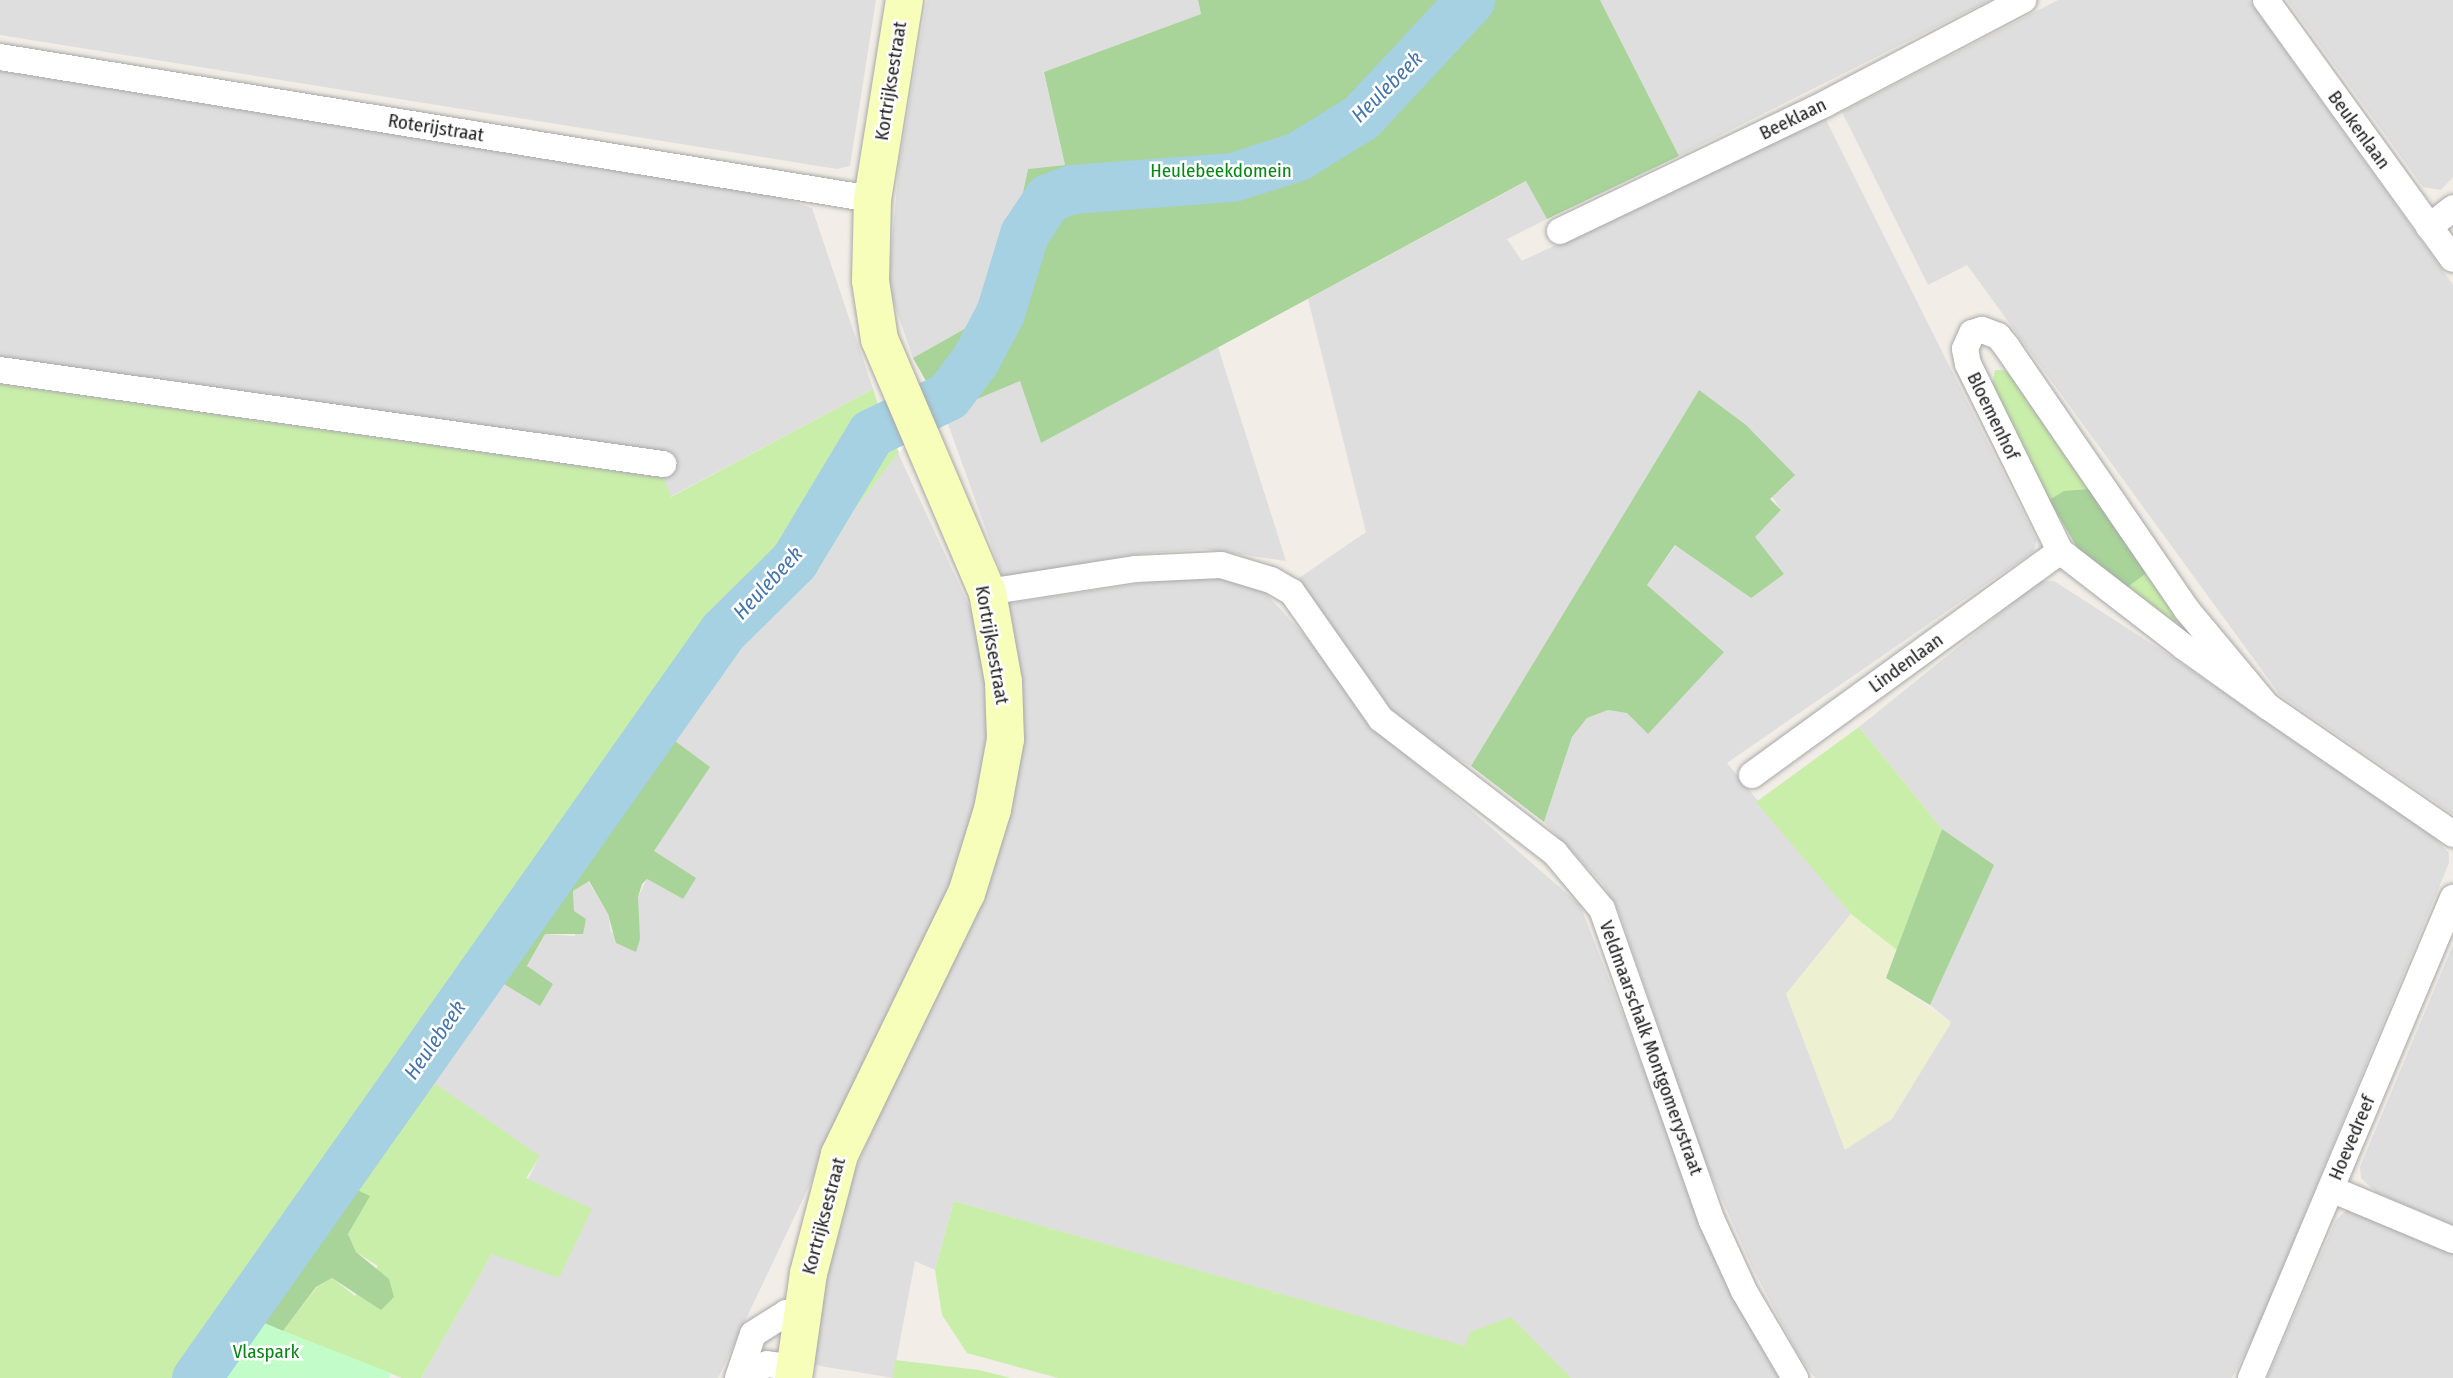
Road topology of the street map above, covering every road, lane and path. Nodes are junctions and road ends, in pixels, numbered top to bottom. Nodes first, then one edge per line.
1 (904, 0) edge
2 (2023, 0) edge
3 (2266, 0) edge
4 (0, 57) edge
5 (872, 199) junction
6 (2453, 208) edge
7 (2429, 227) junction
8 (1560, 231) dead end
9 (2453, 259) edge
10 (0, 370) edge
11 (663, 464) dead end
12 (2060, 551) junction
13 (986, 592) junction
14 (2267, 706) junction
15 (1752, 775) dead end
16 (2453, 834) edge
17 (2453, 898) edge
18 (2331, 1189) junction
19 (2453, 1240) edge
20 (802, 1316) junction
21 (794, 1373) edge
22 (739, 1377) edge
23 (1795, 1378) edge
24 (2251, 1378) edge

1 - 5 street, Kortrijksestraat
2 - 8 street, Beeklaan
3 - 7 street, Beukenlaan
4 - 5 street, Roterijstraat
5 - 13 street, Kortrijksestraat
6 - 7 street
7 - 9 street, Beukenlaan
10 - 11 street
12 - 14 street, Bloemenhof
12 - 14 street, Bloemenhof
12 - 15 street, Lindenlaan
13 - 20 street, Kortrijksestraat
13 - 23 street, Veldmaarschalk Montgomerystraat
14 - 16 street, Bloemenhof
17 - 18 street, Hoevedreef
18 - 19 street
18 - 24 street, Hoevedreef
20 - 21 street, Kortrijksestraat
20 - 22 street, Kortrijksestraat
21 - 22 street, Kortrijksestraat

